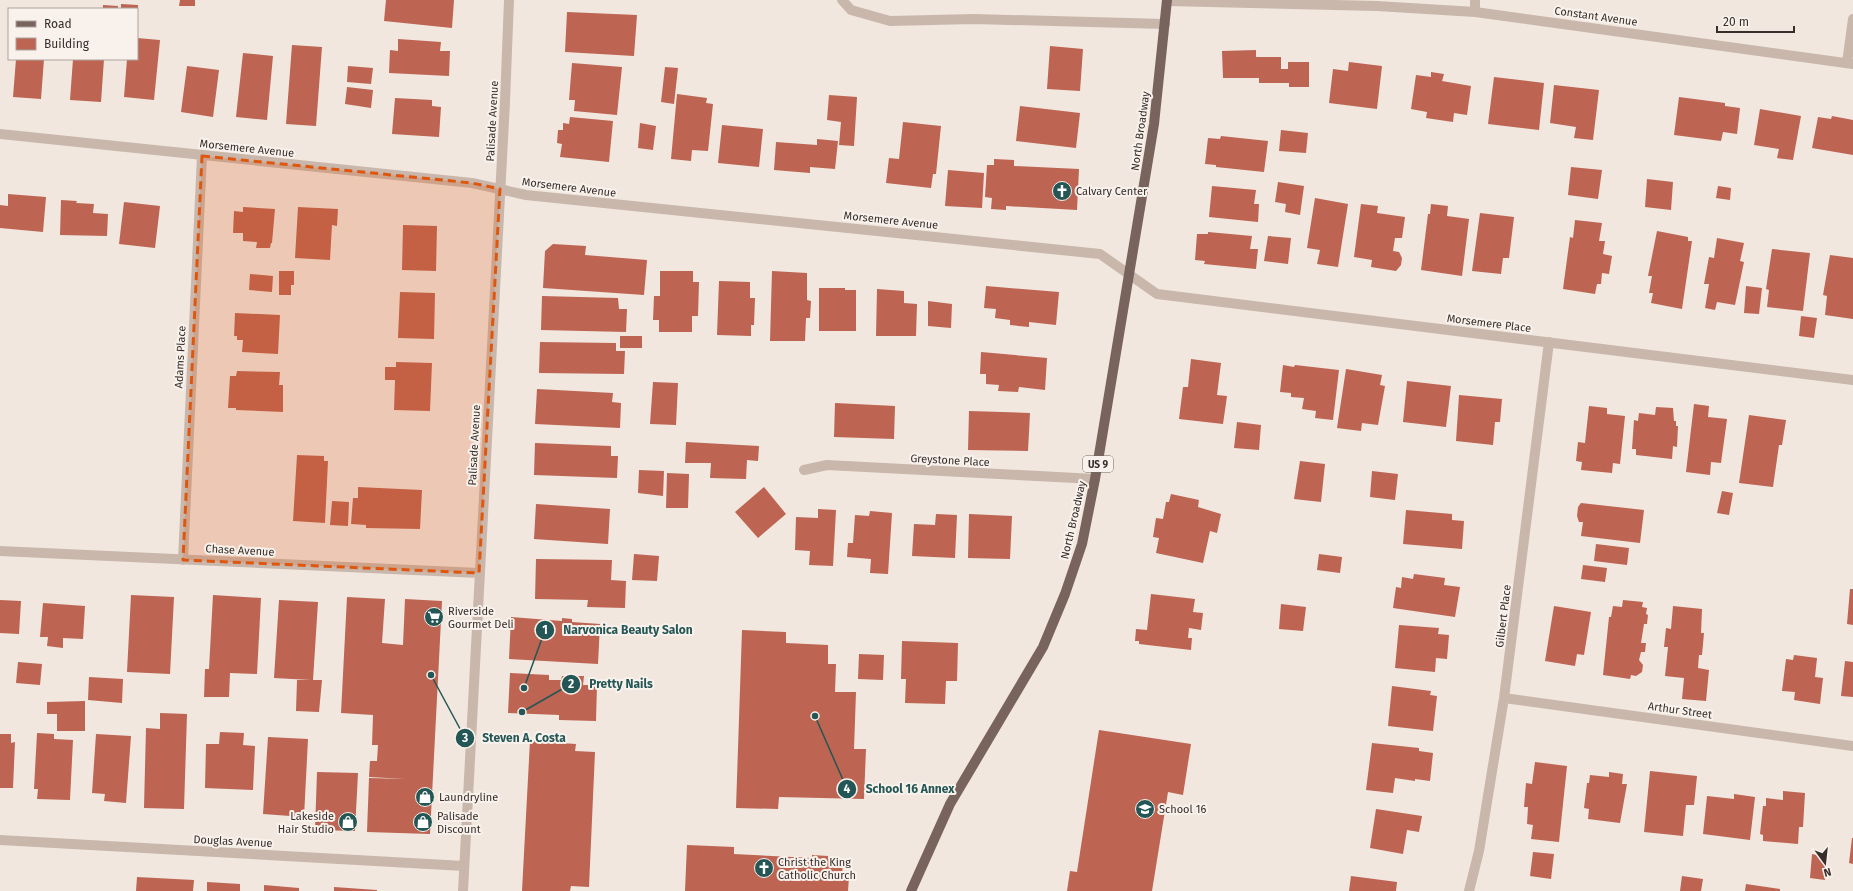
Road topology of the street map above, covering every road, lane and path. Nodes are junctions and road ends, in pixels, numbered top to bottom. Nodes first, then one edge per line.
1 (509, 0) edge
2 (842, 0) edge
3 (1475, 0) edge
4 (1167, 1) edge
5 (1475, 12) junction
6 (1853, 18) edge
7 (1165, 24) junction
8 (1850, 63) edge
9 (0, 134) edge
10 (202, 156) junction
11 (500, 189) junction
12 (1129, 274) junction
13 (1549, 342) junction
14 (1853, 380) edge
15 (804, 470) dead end
16 (1095, 479) junction
17 (0, 551) edge
18 (183, 560) junction
19 (479, 573) junction
20 (1504, 698) junction
21 (1853, 746) edge
22 (0, 840) edge
23 (464, 866) junction
24 (464, 891) edge
25 (911, 891) edge
26 (1469, 891) edge

1 - 11 street, Palisade Avenue
2 - 7 street
3 - 5 street
4 - 5 street, Constant Avenue
4 - 7 main road, North Broadway / US 9
5 - 8 street, Constant Avenue
6 - 8 street
7 - 12 main road, North Broadway / US 9
9 - 10 street, Morsemere Avenue
10 - 11 street, Morsemere Avenue
10 - 18 street, Adams Place
11 - 12 street, Morsemere Avenue
11 - 19 street, Palisade Avenue
12 - 13 street, Morsemere Place
12 - 16 main road, North Broadway / US 9
13 - 14 street, Morsemere Place
13 - 20 street, Gilbert Place
15 - 16 street, Greystone Place
16 - 25 main road, North Broadway / US 9
17 - 18 street, Chase Avenue
18 - 19 street, Chase Avenue
19 - 23 street, Palisade Avenue
20 - 21 street, Arthur Street
20 - 26 street, Gilbert Place
22 - 23 street, Douglas Avenue
23 - 24 street, Palisade Avenue

